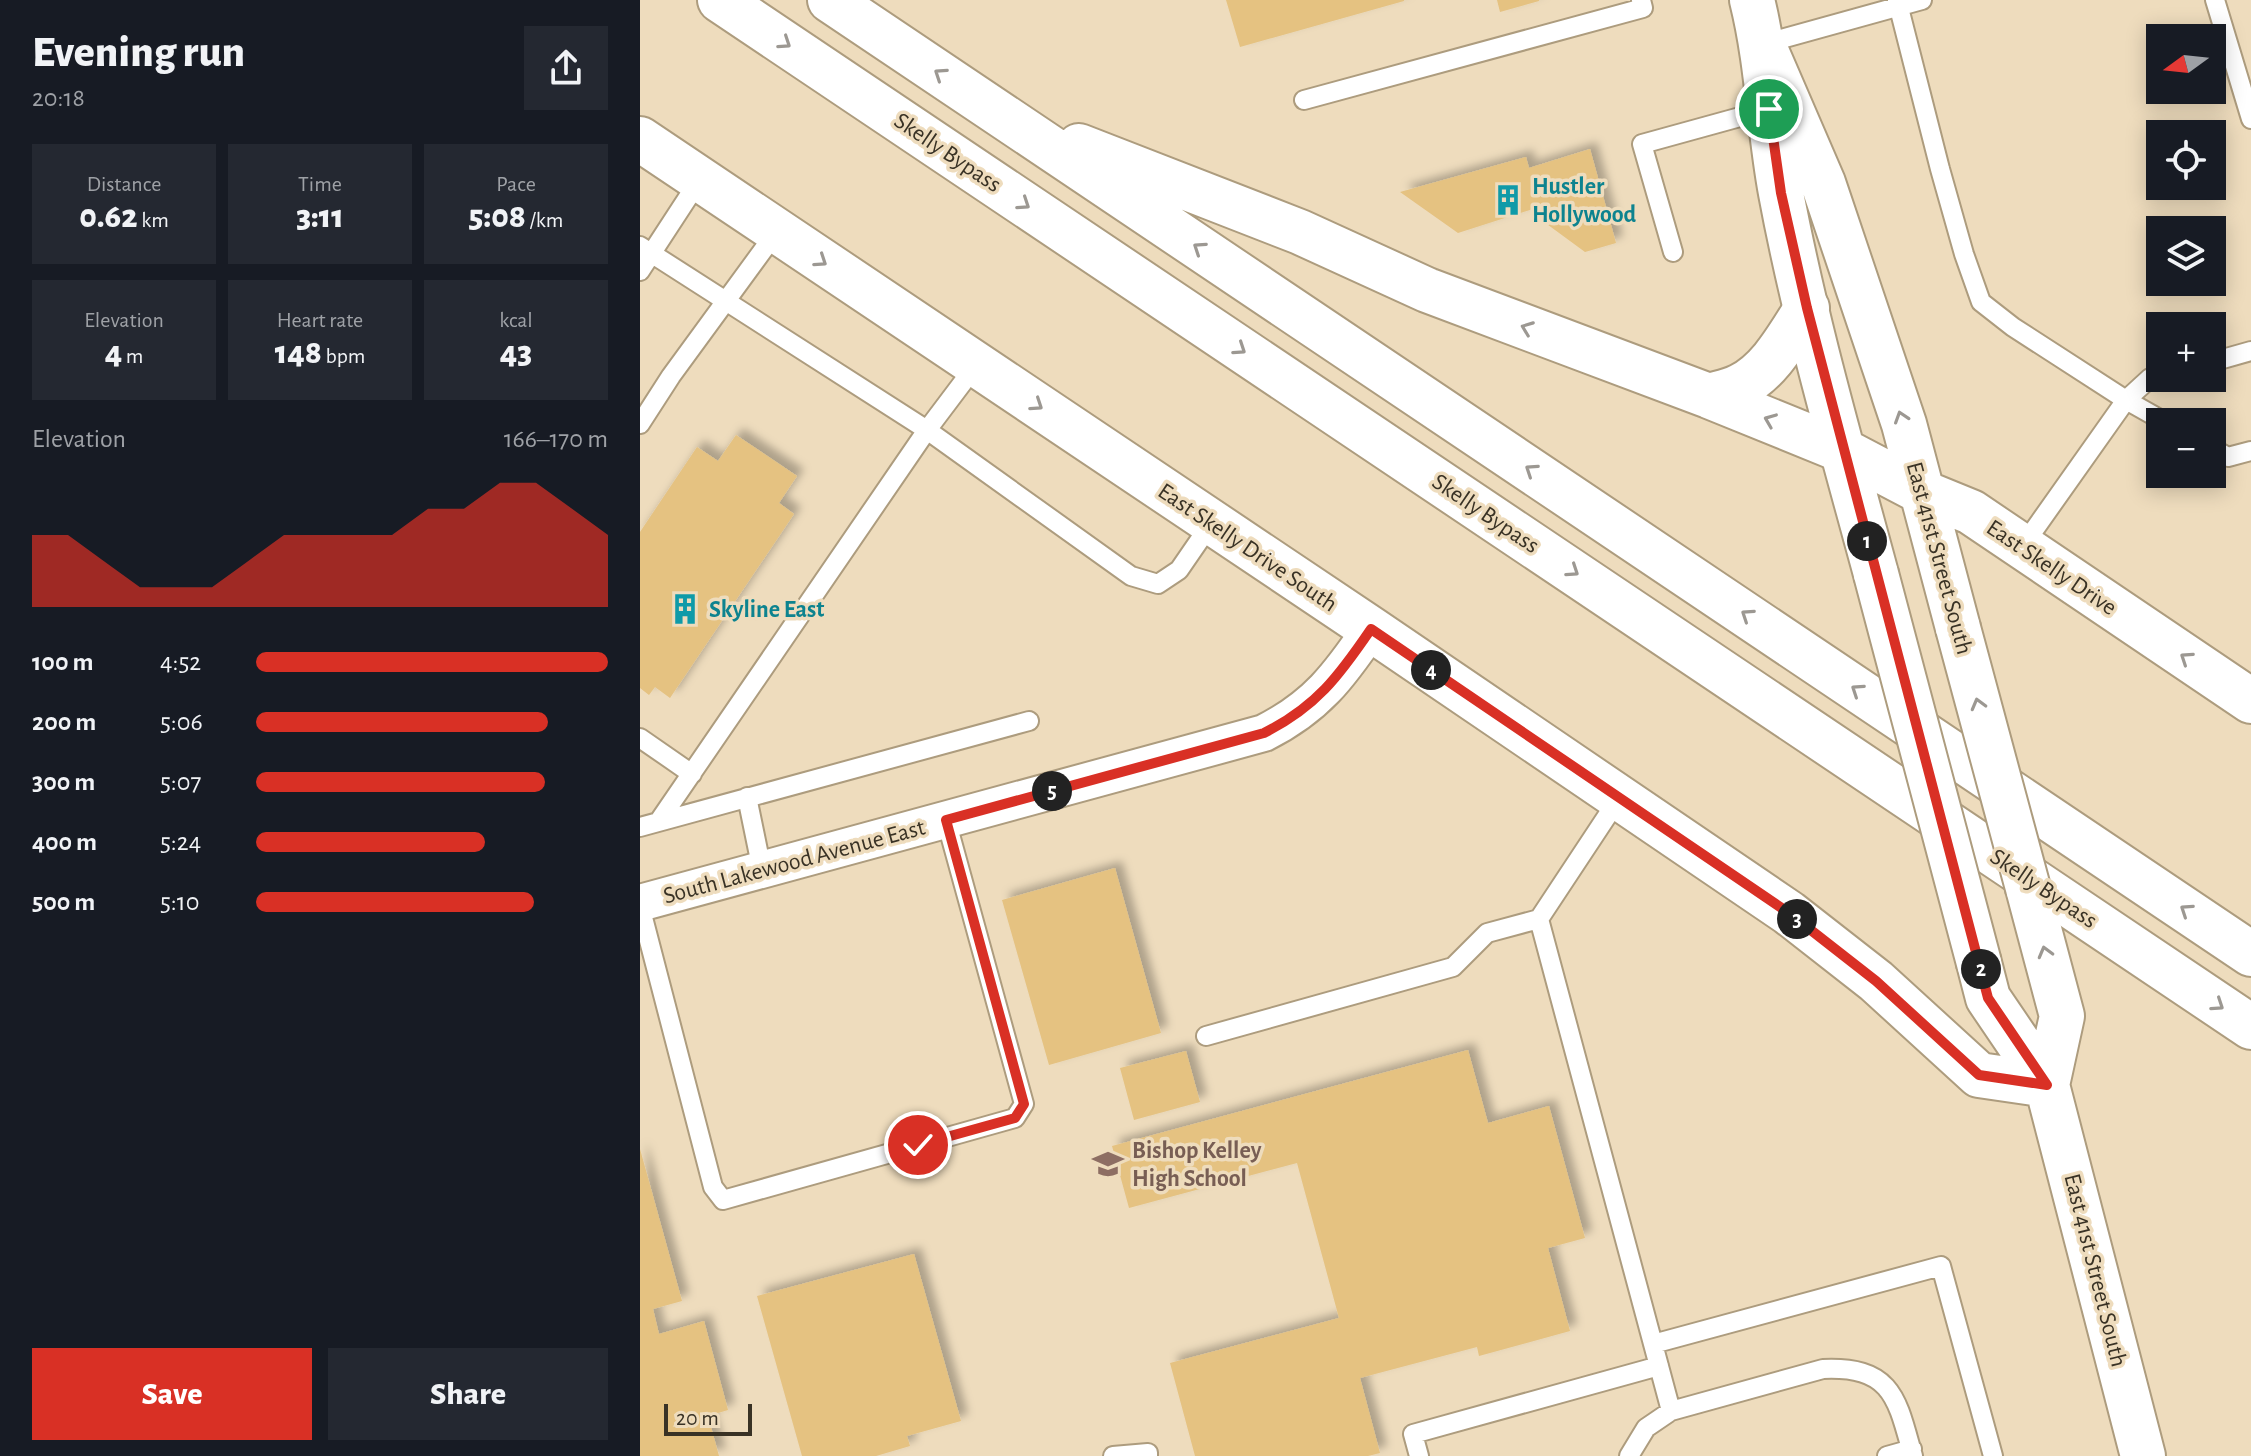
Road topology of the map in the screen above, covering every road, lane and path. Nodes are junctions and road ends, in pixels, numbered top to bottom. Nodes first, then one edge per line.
1 (720, 0) edge
2 (830, 0) edge
3 (1641, 0) edge
4 (1752, 0) edge
5 (1922, 0) edge
6 (2215, 0) edge
7 (1898, 3) edge
8 (1763, 44) junction
9 (1304, 100) dead end
10 (1769, 109) junction
11 (1005, 118) junction
12 (2251, 119) edge
13 (640, 139) edge
14 (700, 179) junction
15 (777, 231) junction
16 (646, 250) edge
17 (1673, 252) dead end
18 (640, 271) edge
19 (726, 301) junction
20 (1807, 308) junction
21 (2251, 351) edge
22 (2226, 358) edge
23 (976, 365) junction
24 (2146, 382) edge
25 (1709, 396) junction
26 (2126, 400) junction
27 (2146, 411) edge
28 (640, 424) edge
29 (927, 430) junction
30 (1842, 450) junction
31 (2251, 451) edge
32 (2226, 456) edge
33 (1922, 492) junction
34 (1212, 522) junction
35 (2022, 547) junction
36 (1371, 629) junction
37 (2251, 701) edge
38 (1029, 721) dead end
39 (640, 738) edge
40 (692, 774) junction
41 (747, 797) junction
42 (1619, 798) junction
43 (946, 820) junction
44 (659, 821) junction
45 (640, 827) edge
46 (762, 870) junction
47 (640, 905) edge
48 (1539, 919) junction
49 (2251, 954) edge
50 (2251, 1027) edge
51 (1206, 1036) dead end
52 (2047, 1085) junction
53 (1653, 1344) junction
54 (1659, 1366) junction
55 (1671, 1411) junction
56 (1912, 1453) edge
57 (1148, 1455) edge
58 (1113, 1456) edge
59 (1419, 1456) edge
60 (1629, 1456) edge
61 (1887, 1456) edge
62 (1993, 1456) edge
63 (2143, 1456) edge

1 -> 50 main road, Skelly Bypass
11 -> 2 main road
3 - 9 lane
4 - 8 main road, East 41st Street South
5 - 7 lane
6 - 12 lane
7 - 8 lane
7 - 26 lane
8 - 10 main road, East 41st Street South
33 -> 8 main road, East 41st Street South
10 - 17 lane
10 - 20 main road, East 41st Street South
25 -> 11 main road, East Skelly Drive
49 -> 11 main road
13 - 14 main road, East Skelly Drive South
14 - 15 main road, East Skelly Drive South
14 - 16 lane
15 - 19 lane
15 -> 23 main road, East Skelly Drive South
16 - 18 lane
16 - 19 lane
19 - 28 lane
19 - 29 lane
20 - 25 main road
20 - 30 main road, East 41st Street South
21 - 22 lane
23 - 29 lane
23 -> 34 main road, East Skelly Drive South
24 - 26 lane
30 -> 25 main road, East Skelly Drive
26 - 27 lane
26 - 35 lane
29 - 34 lane
29 - 40 lane
30 - 33 main road, East Skelly Drive
30 - 52 main road, East 41st Street South, bridge
31 - 32 lane
33 - 35 main road, East Skelly Drive
52 -> 33 main road, East 41st Street South, bridge
34 - 36 main road, East Skelly Drive South
37 -> 35 main road, East Skelly Drive
36 - 42 main road, East Skelly Drive South
36 - 43 street, South Lakewood Avenue East
38 - 41 lane
39 - 40 lane
40 - 44 lane
41 - 44 lane
41 - 46 lane
42 - 48 lane
42 - 52 main road, East Skelly Drive South
43 - 46 street, South Lakewood Avenue East
43 - 47 lane
44 - 45 lane
46 - 47 street, South Lakewood Avenue East
48 - 51 lane
48 - 53 lane
52 - 63 main road, East 41st Street South
53 - 54 lane
53 - 62 lane
54 - 55 lane
54 - 59 lane
55 - 56 lane
55 - 60 lane
56 - 61 lane
57 - 58 lane

